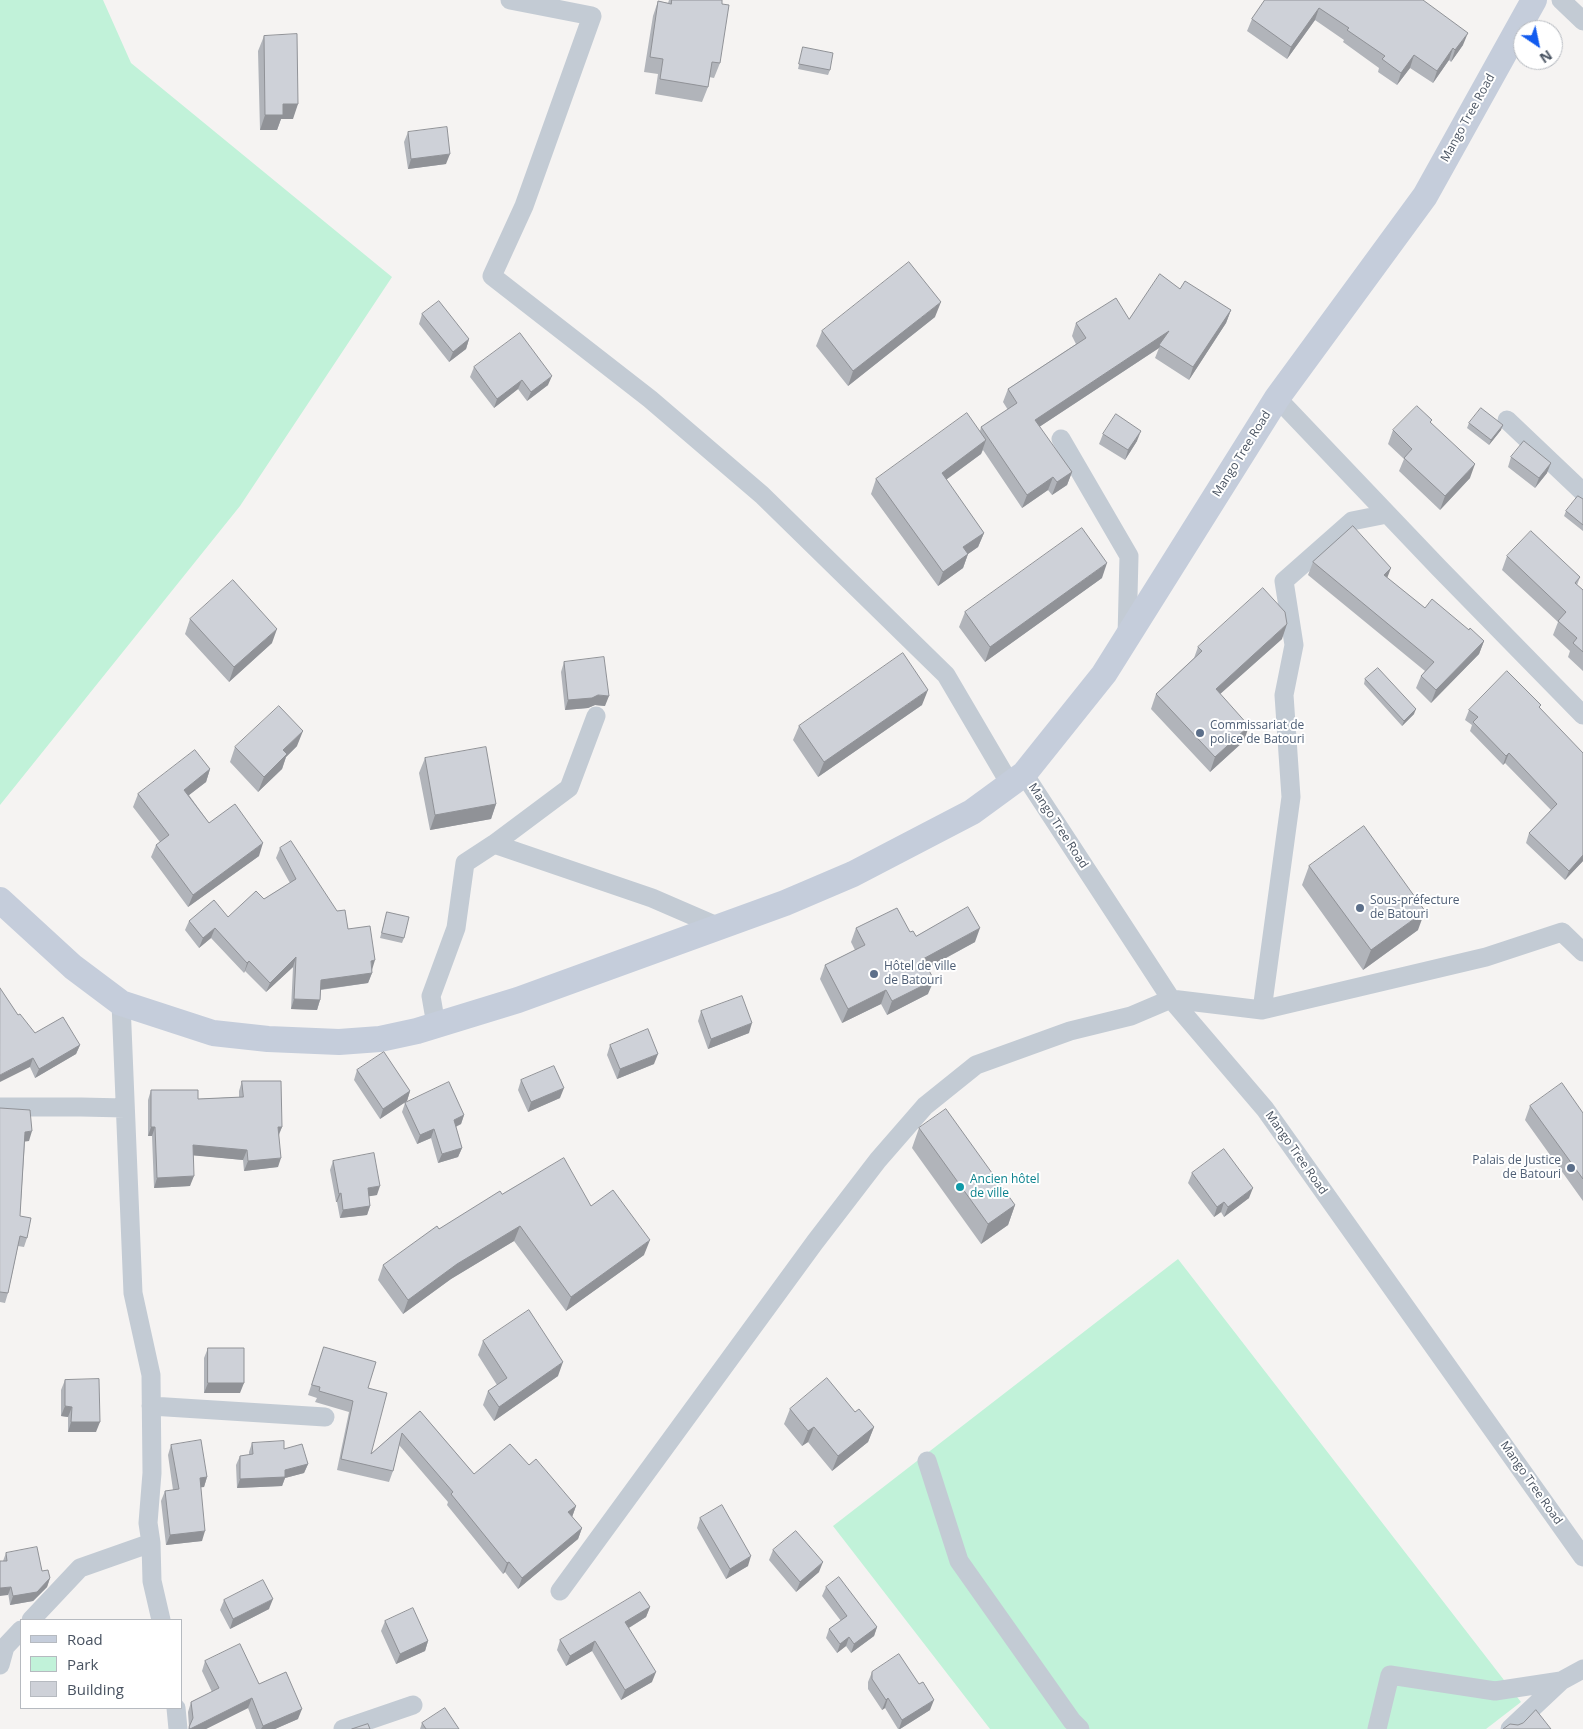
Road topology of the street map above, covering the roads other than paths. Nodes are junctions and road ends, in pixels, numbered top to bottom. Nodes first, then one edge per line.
1 (510, 0) edge
2 (1561, 0) edge
3 (1531, 1) edge
4 (1583, 21) edge
5 (1277, 398) junction
6 (1507, 420) dead end
7 (1061, 438) dead end
8 (1583, 492) edge
9 (1387, 514) junction
10 (1127, 638) junction
11 (1583, 715) edge
12 (596, 716) dead end
13 (1017, 778) junction
14 (494, 844) junction
15 (0, 900) edge
16 (719, 927) junction
17 (1583, 952) edge
18 (1172, 999) junction
19 (121, 1002) junction
20 (1262, 1010) junction
21 (436, 1025) junction
22 (0, 1107) edge
23 (125, 1108) junction
24 (151, 1406) junction
25 (325, 1417) dead end
26 (927, 1461) dead end
27 (151, 1543) junction
28 (1583, 1557) edge
29 (560, 1591) dead end
30 (32, 1619) edge
31 (160, 1619) edge
32 (20, 1631) edge
33 (0, 1666) edge
34 (1583, 1669) edge
35 (1561, 1681) junction
36 (413, 1705) dead end
37 (176, 1709) edge
38 (178, 1729) edge
39 (343, 1729) edge
40 (1080, 1729) edge
41 (1378, 1729) edge
42 (1510, 1729) edge

1 - 13 street
2 - 4 street
3 - 5 main road, Mango Tree Road
5 - 9 street
5 - 10 main road, Mango Tree Road
6 - 8 street
7 - 10 street
9 - 11 street
9 - 20 street
10 - 13 main road, Mango Tree Road
12 - 14 street
13 - 16 main road
13 - 18 street, Mango Tree Road
14 - 16 street
14 - 21 street
15 - 19 main road
16 - 21 main road
17 - 20 street
18 - 20 street
18 - 28 street, Mango Tree Road
18 - 29 street
19 - 21 main road
19 - 23 street
22 - 23 street
23 - 24 street
24 - 25 street
24 - 27 street
26 - 40 street
27 - 30 street
27 - 31 street
32 - 33 street
34 - 35 street
35 - 41 street
35 - 42 street
36 - 39 street
37 - 38 street

